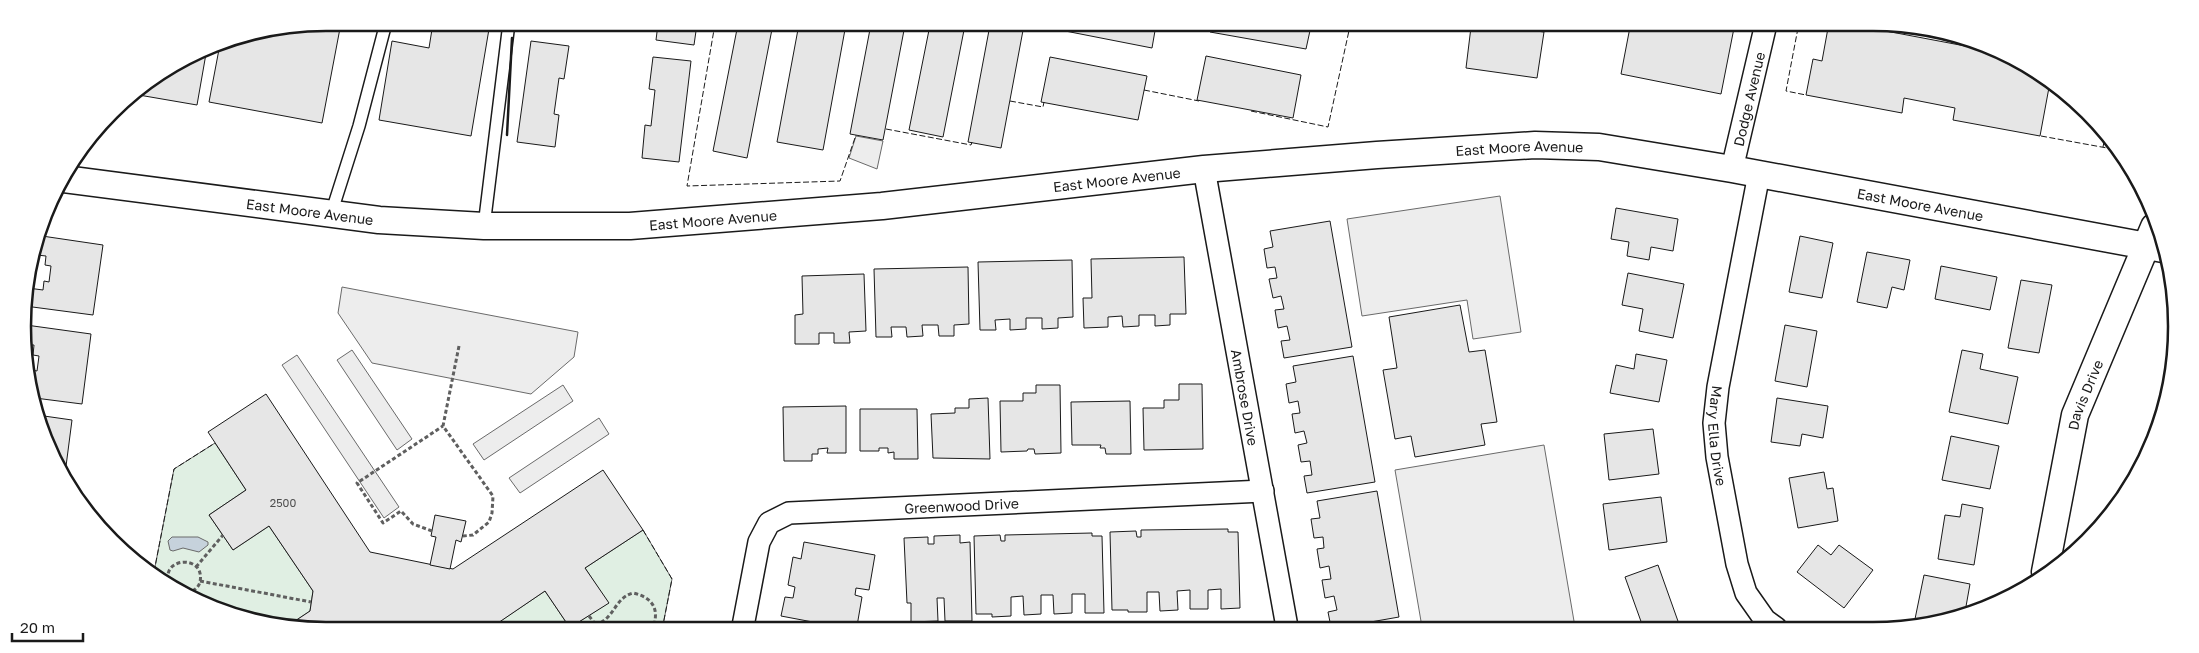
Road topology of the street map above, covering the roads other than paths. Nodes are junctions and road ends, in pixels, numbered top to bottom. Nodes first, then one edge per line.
1 (384, 31) edge
2 (508, 31) edge
3 (1764, 31) edge
4 (1732, 168) junction
5 (1204, 169) junction
6 (1759, 174) junction
7 (71, 180) edge
8 (331, 214) junction
9 (484, 226) junction
10 (2155, 241) edge
11 (1263, 491) junction
12 (2046, 565) edge
13 (744, 622) edge
14 (1287, 622) edge
15 (1768, 622) edge

1 - 8 lane
2 - 9 lane
3 - 4 street, Dodge Avenue
4 - 5 street, East Moore Avenue
4 - 6 street, East Moore Avenue
5 - 9 street, East Moore Avenue
5 - 11 street, Ambrose Drive
6 - 10 street, East Moore Avenue
6 - 15 street, Mary Ella Drive
7 - 8 street, East Moore Avenue
8 - 9 street, East Moore Avenue
10 - 12 street, Davis Drive
11 - 13 street, Greenwood Drive
11 - 14 street, Ambrose Drive

